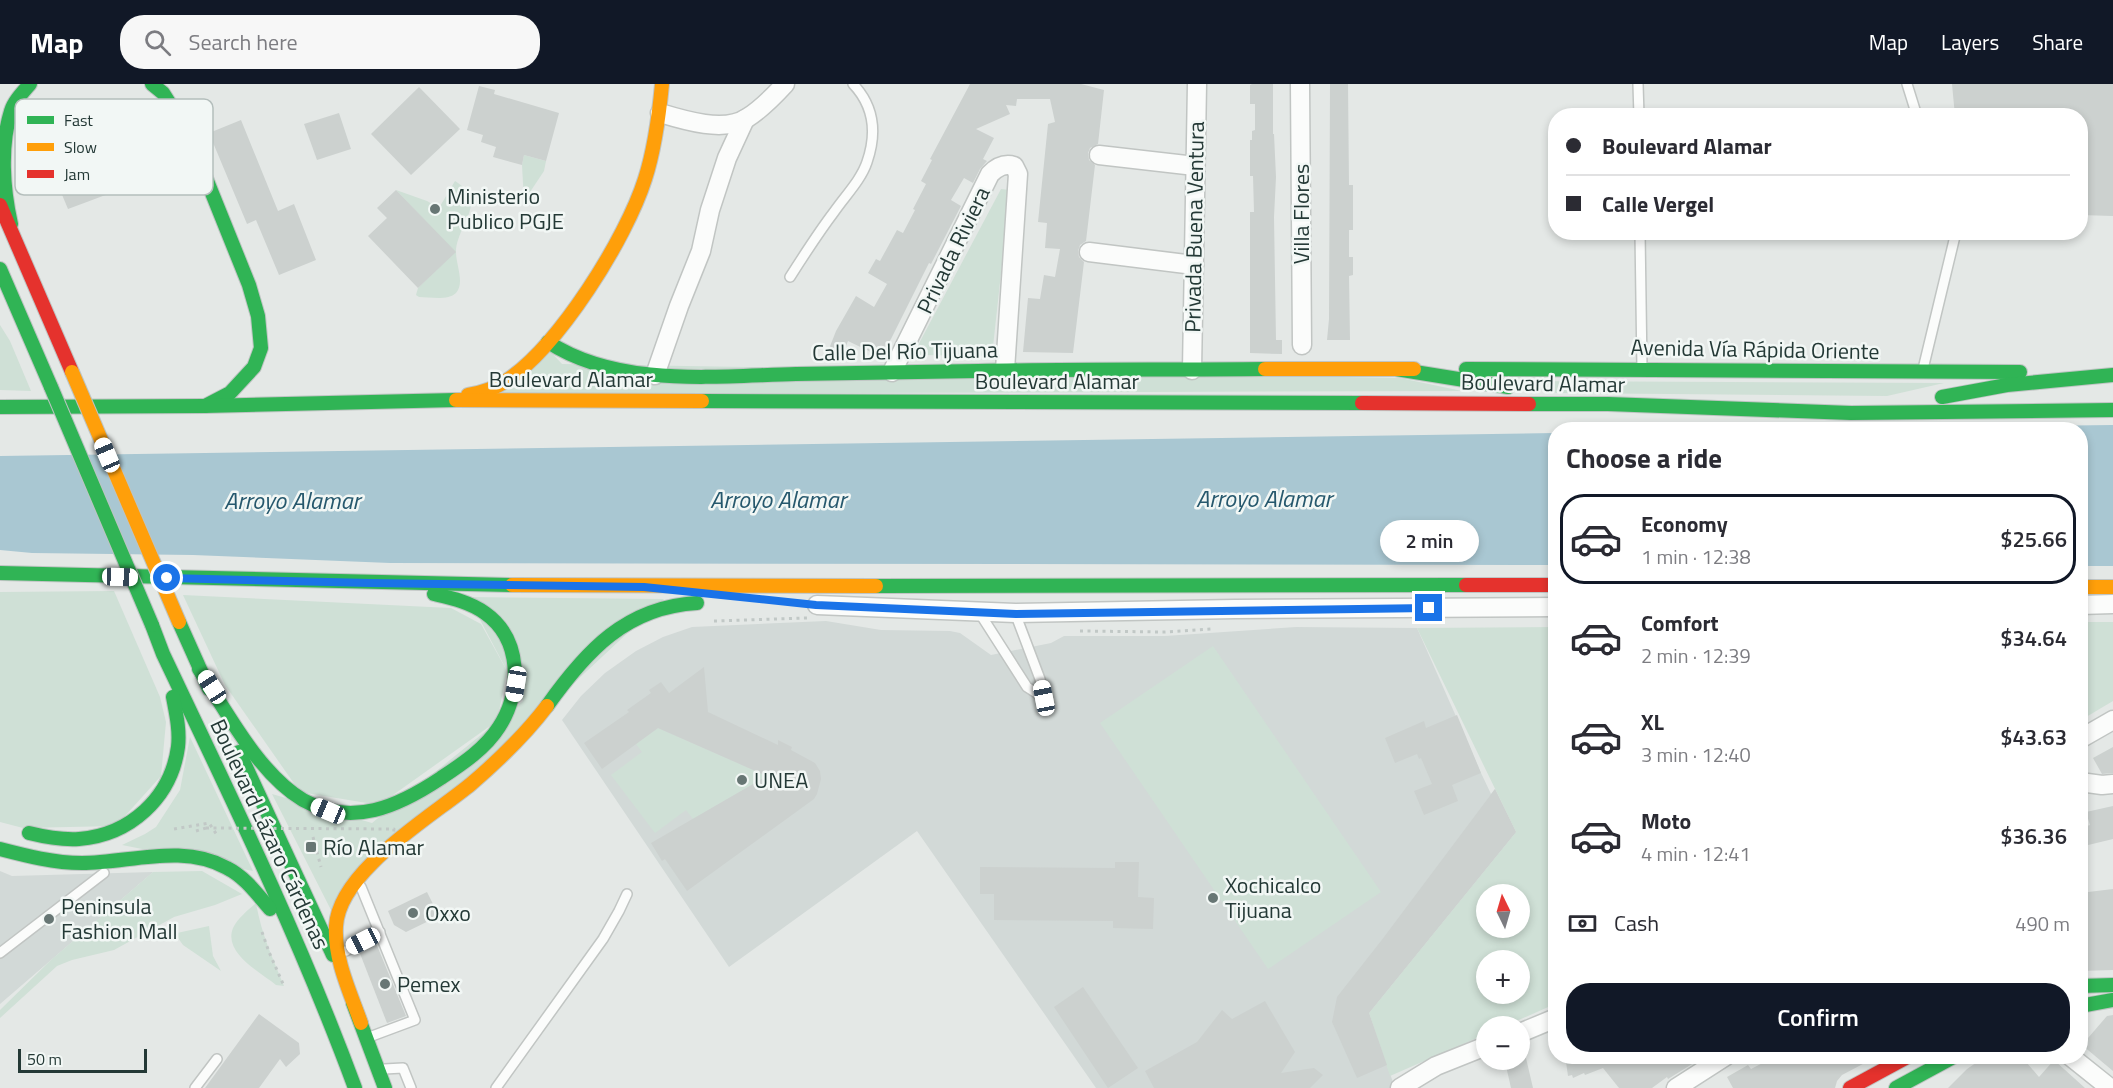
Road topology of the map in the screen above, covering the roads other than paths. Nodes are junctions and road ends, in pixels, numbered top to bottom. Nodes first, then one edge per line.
1 (20, 84) edge
2 (30, 84) edge
3 (152, 84) edge
4 (662, 84) edge
5 (785, 84) edge
6 (854, 84) edge
7 (1197, 84) edge
8 (1300, 84) edge
9 (1638, 84) edge
10 (1907, 84) edge
11 (19, 99) edge
12 (167, 99) edge
13 (15, 105) edge
14 (1639, 108) edge
15 (1914, 108) edge
16 (11, 110) junction
17 (660, 113) junction
18 (745, 119) junction
19 (1099, 156) dead end
20 (1196, 166) junction
21 (213, 195) edge
22 (0, 205) edge
23 (1640, 240) edge
24 (1954, 240) edge
25 (16, 243) junction
26 (1089, 252) dead end
27 (1194, 265) junction
28 (0, 269) edge
29 (790, 277) dead end
30 (0, 298) edge
31 (548, 342) junction
32 (37, 356) junction
33 (1005, 369) junction
34 (1396, 369) junction
35 (1642, 369) junction
36 (1192, 370) junction
37 (1302, 370) junction
38 (892, 372) junction
39 (1923, 372) junction
40 (2113, 374) edge
41 (655, 375) junction
42 (441, 400) junction
43 (1608, 404) junction
44 (204, 406) junction
45 (0, 407) edge
46 (2113, 410) edge
47 (1851, 413) junction
48 (0, 573) edge
49 (370, 583) junction
50 (1519, 585) junction
51 (1548, 585) edge
52 (644, 587) junction
53 (2088, 587) edge
54 (2113, 587) edge
55 (770, 600) dead end
56 (710, 603) dead end
57 (2088, 604) edge
58 (2113, 604) edge
59 (1548, 607) edge
60 (810, 608) road end
61 (1337, 608) junction
62 (979, 612) junction
63 (1016, 614) junction
64 (163, 654) junction
65 (200, 669) junction
66 (2113, 720) edge
67 (2088, 734) edge
68 (2088, 783) edge
69 (2113, 784) edge
70 (19, 831) dead end
71 (0, 849) edge
72 (120, 860) junction
73 (358, 879) junction
74 (627, 894) dead end
75 (380, 932) junction
76 (0, 953) edge
77 (350, 960) dead end
78 (2113, 985) edge
79 (2088, 986) edge
80 (2113, 1000) edge
81 (2088, 1005) edge
82 (329, 1015) junction
83 (1548, 1021) edge
84 (368, 1023) junction
85 (1530, 1029) edge
86 (373, 1036) junction
87 (1476, 1050) edge
88 (217, 1059) dead end
89 (1714, 1064) edge
90 (1894, 1064) edge
91 (1942, 1064) edge
92 (2080, 1064) edge
93 (379, 1069) junction
94 (1909, 1085) edge
95 (195, 1088) edge
96 (355, 1088) edge
97 (386, 1088) edge
98 (411, 1088) edge
99 (496, 1088) edge
100 (1400, 1088) edge
101 (1676, 1088) edge
102 (1850, 1088) edge
103 (2110, 1088) edge

1 - 16 lane
2 - 11 main road
3 - 12 main road
4 - 17 main road
5 - 18 street
6 - 29 lane
7 - 20 street, Privada Buena Ventura
8 - 37 street, Villa Flores
9 - 14 lane
10 - 15 lane
13 - 16 main road
16 - 25 main road
17 - 18 street
17 - 31 main road
18 - 41 street
19 - 20 street
20 - 27 street, Privada Buena Ventura
21 - 44 main road
22 - 25 main road, Boulevard Lázaro Cárdenas
23 - 35 lane
24 - 39 lane
25 - 65 main road, Boulevard Lázaro Cárdenas, bridge
26 - 27 street
27 - 36 street, Privada Buena Ventura
28 - 32 main road, Boulevard Lázaro Cárdenas
30 - 32 main road
31 - 41 main road, Calle Del Río Tijuana
31 - 42 main road
32 - 64 main road, Boulevard Lázaro Cárdenas, bridge
33 - 36 main road, Calle Del Río Tijuana
33 - 38 main road, Calle Del Río Tijuana
33 - 38 street, Privada Riviera
34 - 35 main road, Avenida Vía Rápida Oriente
34 - 37 main road, Calle Del Río Tijuana
34 - 43 main road
35 - 39 main road, Avenida Vía Rápida Oriente
36 - 37 main road, Calle Del Río Tijuana
38 - 41 main road, Calle Del Río Tijuana
39 - 40 main road, Avenida Vía Rápida Oriente
40 - 47 main road
42 - 43 main road, Boulevard Alamar
42 - 44 main road, Boulevard Alamar
43 - 47 main road, Boulevard Alamar
44 - 45 main road, Boulevard Alamar
46 - 47 main road, Boulevard Alamar
48 - 49 main road
49 - 52 main road
49 - 65 main road
50 - 51 main road
50 - 52 main road
50 - 61 main road
52 - 55 main road
53 - 54 main road
56 - 73 main road
57 - 58 street
59 - 61 street
60 - 62 street
61 - 63 street
62 - 63 street
62 - 63 lane
64 - 70 main road
64 - 82 main road, Boulevard Lázaro Cárdenas
65 - 84 main road, Boulevard Lázaro Cárdenas
66 - 67 street
68 - 69 street
71 - 72 main road
72 - 76 lane
72 - 82 main road
73 - 75 lane
73 - 84 main road
74 - 99 lane
75 - 77 lane
75 - 86 lane
78 - 79 main road
80 - 81 main road
82 - 96 main road, Boulevard Lázaro Cárdenas
83 - 85 street
84 - 86 main road, Boulevard Lázaro Cárdenas
86 - 93 main road, Boulevard Lázaro Cárdenas
87 - 100 street
88 - 95 lane
89 - 101 street
90 - 102 main road
91 - 94 main road
92 - 103 street
93 - 97 main road, Boulevard Lázaro Cárdenas
93 - 98 lane

